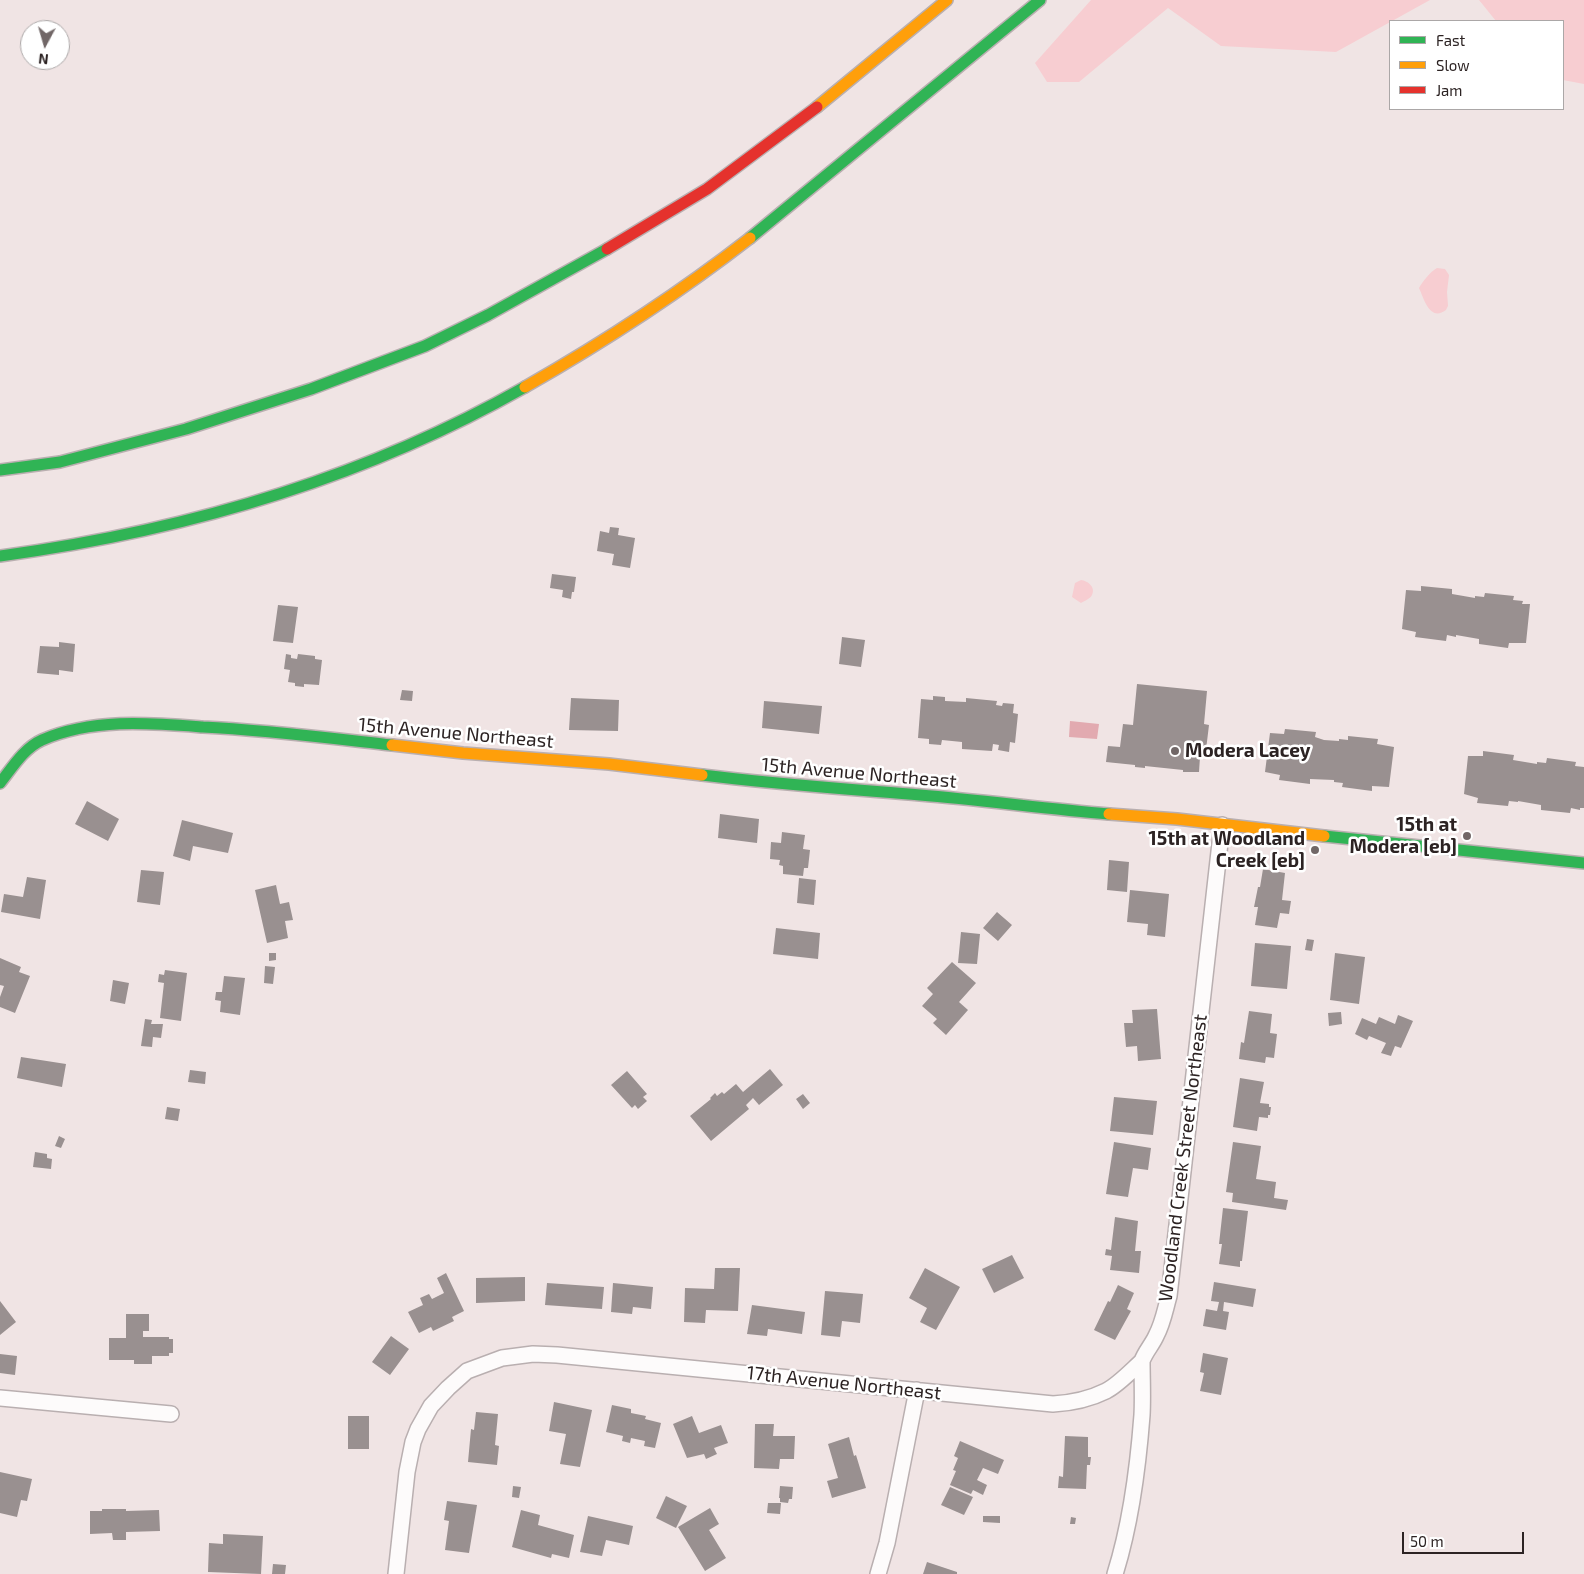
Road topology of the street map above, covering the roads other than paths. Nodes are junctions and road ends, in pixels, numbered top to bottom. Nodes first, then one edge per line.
1 (947, 0) edge
2 (1040, 0) edge
3 (0, 470) edge
4 (0, 556) edge
5 (0, 782) edge
6 (1222, 825) junction
7 (1584, 863) edge
8 (1142, 1361) junction
9 (917, 1390) junction
10 (0, 1398) edge
11 (171, 1414) dead end
12 (396, 1574) edge
13 (878, 1574) edge
14 (1115, 1574) edge

1 - 3 main road
2 - 4 main road
5 - 6 main road, 15th Avenue Northeast
6 - 7 main road, 15th Avenue Northeast
6 - 8 street, Woodland Creek Street Northeast
8 - 9 street, 17th Avenue Northeast
8 - 14 street, Woodland Creek Street Northeast
9 - 12 street, 17th Avenue Northeast
9 - 13 street
10 - 11 street

